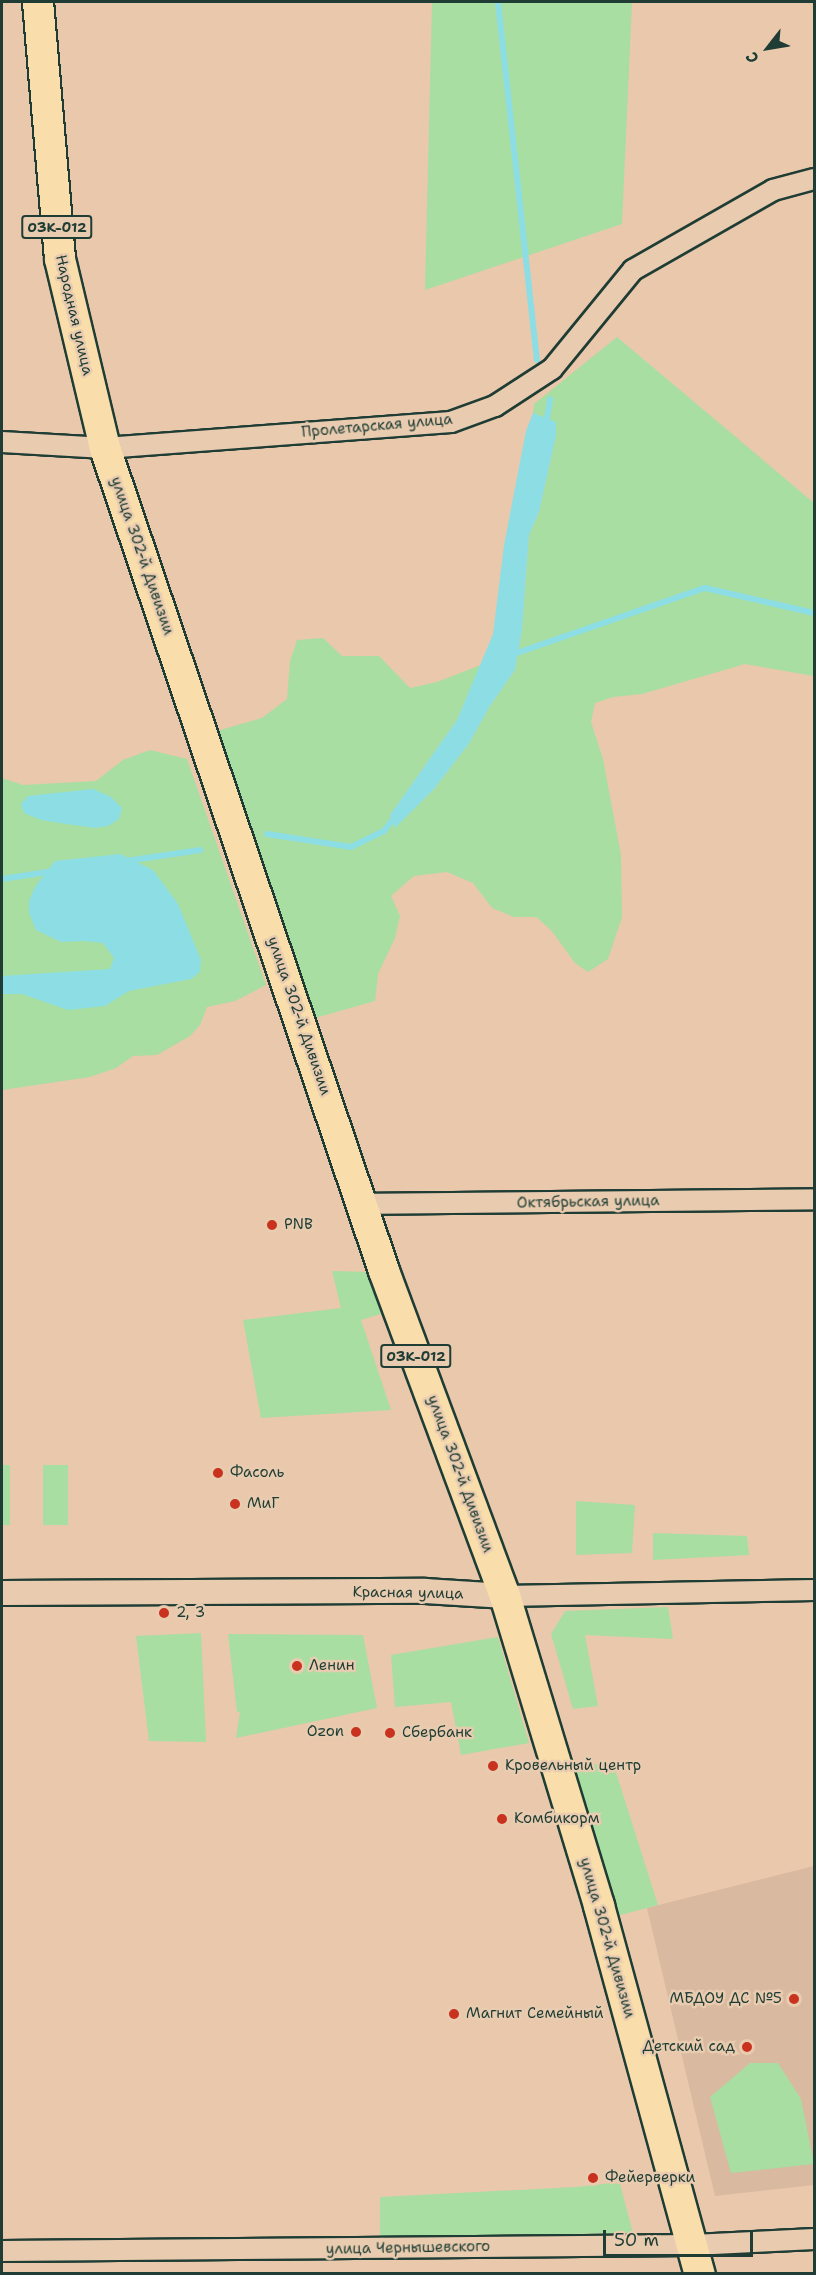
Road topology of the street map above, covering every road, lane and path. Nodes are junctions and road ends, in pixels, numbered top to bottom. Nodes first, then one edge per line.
1 (38, 2) edge
2 (814, 179) edge
3 (2, 442) edge
4 (105, 448) junction
5 (814, 1199) edge
6 (362, 1204) junction
7 (814, 1590) edge
8 (2, 1593) edge
9 (506, 1596) junction
10 (814, 2239) edge
11 (693, 2245) junction
12 (2, 2251) edge
13 (699, 2274) edge

1 - 4 main road, Народная улица / 03К-012
2 - 4 street, Пролетарская улица
3 - 4 street, Пролетарская улица
4 - 6 main road, улица 302-й Дивизии / 03К-012
5 - 6 street, Октябрьская улица
6 - 9 main road, улица 302-й Дивизии / 03К-012
7 - 9 street, Красная улица
8 - 9 street, Красная улица
9 - 11 main road, улица 302-й Дивизии / 03К-012
10 - 11 street, улица Чернышевского
11 - 12 street, улица Чернышевского
11 - 13 main road, улица 302-й Дивизии / 03К-012

